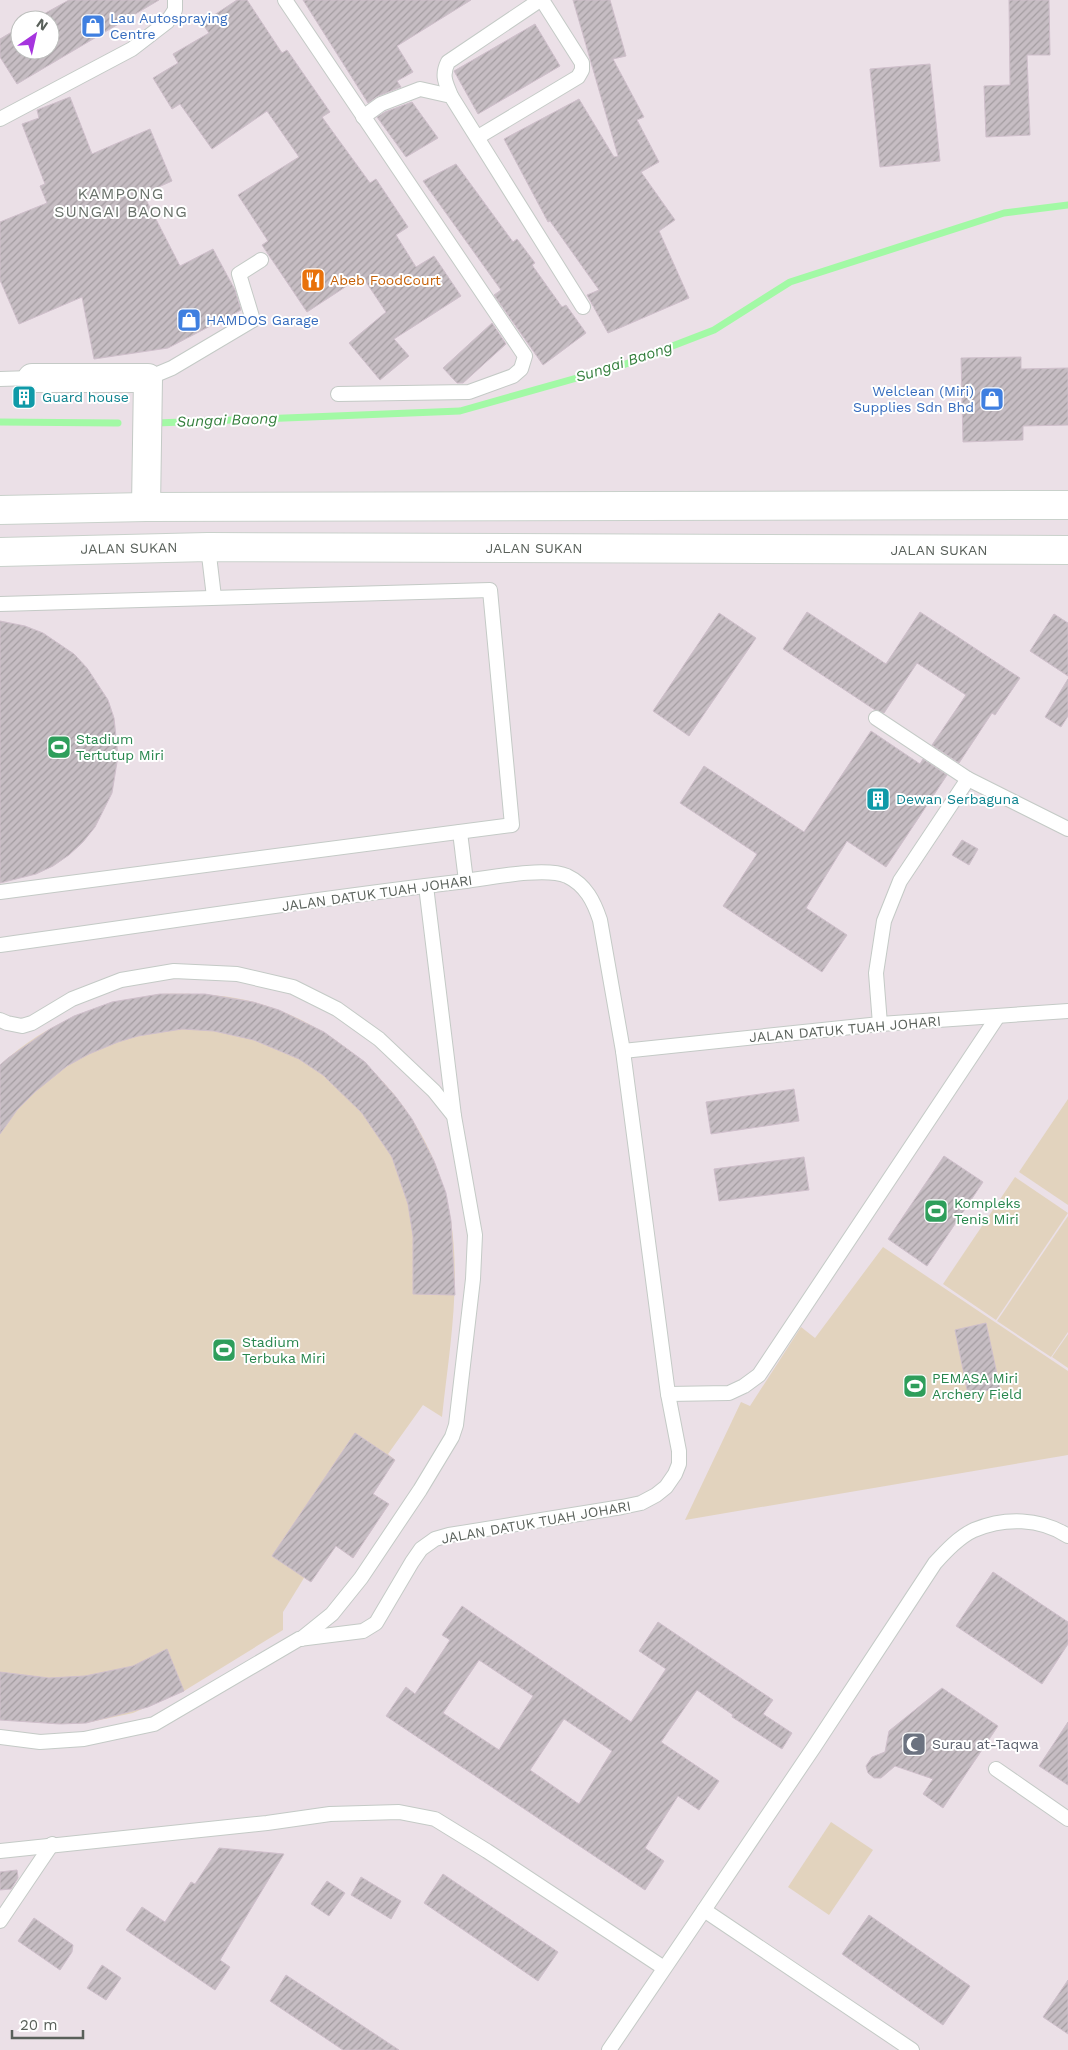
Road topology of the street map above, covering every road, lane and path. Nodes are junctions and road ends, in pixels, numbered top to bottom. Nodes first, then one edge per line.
1 (175, 0) edge
2 (285, 0) edge
3 (541, 0) edge
4 (451, 96) junction
5 (363, 118) junction
6 (0, 119) edge
7 (478, 137) junction
8 (260, 260) dead end
9 (583, 307) dead end
10 (32, 378) joint
11 (148, 378) junction
12 (0, 379) edge
13 (338, 394) dead end
14 (1068, 506) edge
15 (146, 507) junction
16 (0, 510) edge
17 (208, 546) junction
18 (1068, 550) edge
19 (0, 552) edge
20 (214, 598) junction
21 (0, 604) edge
22 (876, 718) dead end
23 (968, 780) junction
24 (1068, 829) edge
25 (460, 832) junction
26 (466, 881) junction
27 (426, 886) junction
28 (0, 892) edge
29 (0, 945) edge
30 (1068, 1011) edge
31 (998, 1016) junction
32 (0, 1020) edge
33 (880, 1024) junction
34 (623, 1051) junction
35 (454, 1116) junction
36 (668, 1394) junction
37 (1068, 1536) edge
38 (299, 1640) junction
39 (0, 1737) edge
40 (996, 1769) dead end
41 (1068, 1819) edge
42 (52, 1844) junction
43 (0, 1851) edge
44 (704, 1910) junction
45 (0, 1920) edge
46 (664, 1968) junction
47 (609, 2050) edge
48 (912, 2050) edge

1 - 6 lane
2 - 5 lane
3 - 4 lane
3 - 7 lane
4 - 5 lane
4 - 7 lane
5 - 13 lane
7 - 9 lane
8 - 11 lane
10 - 11 main road
10 - 12 lane
11 - 15 main road
14 - 15 main road
15 - 16 main road
17 - 18 main road, JALAN SUKAN
17 - 19 main road, JALAN SUKAN
17 - 20 lane
20 - 21 lane
20 - 25 lane
22 - 23 lane
23 - 24 lane
23 - 33 lane
25 - 26 lane
25 - 28 lane
26 - 27 lane, JALAN DATUK TUAH JOHARI
26 - 34 lane, JALAN DATUK TUAH JOHARI
27 - 29 lane, JALAN DATUK TUAH JOHARI
27 - 35 lane
30 - 31 lane, JALAN DATUK TUAH JOHARI
31 - 33 lane, JALAN DATUK TUAH JOHARI
31 - 36 lane
32 - 35 lane
33 - 34 lane, JALAN DATUK TUAH JOHARI
34 - 36 lane, JALAN DATUK TUAH JOHARI
35 - 38 lane
36 - 38 lane, JALAN DATUK TUAH JOHARI
37 - 44 lane
38 - 39 lane, JALAN DATUK TUAH JOHARI
40 - 41 lane
42 - 43 lane
42 - 45 lane
42 - 46 lane
44 - 46 lane
44 - 48 lane
46 - 47 lane

